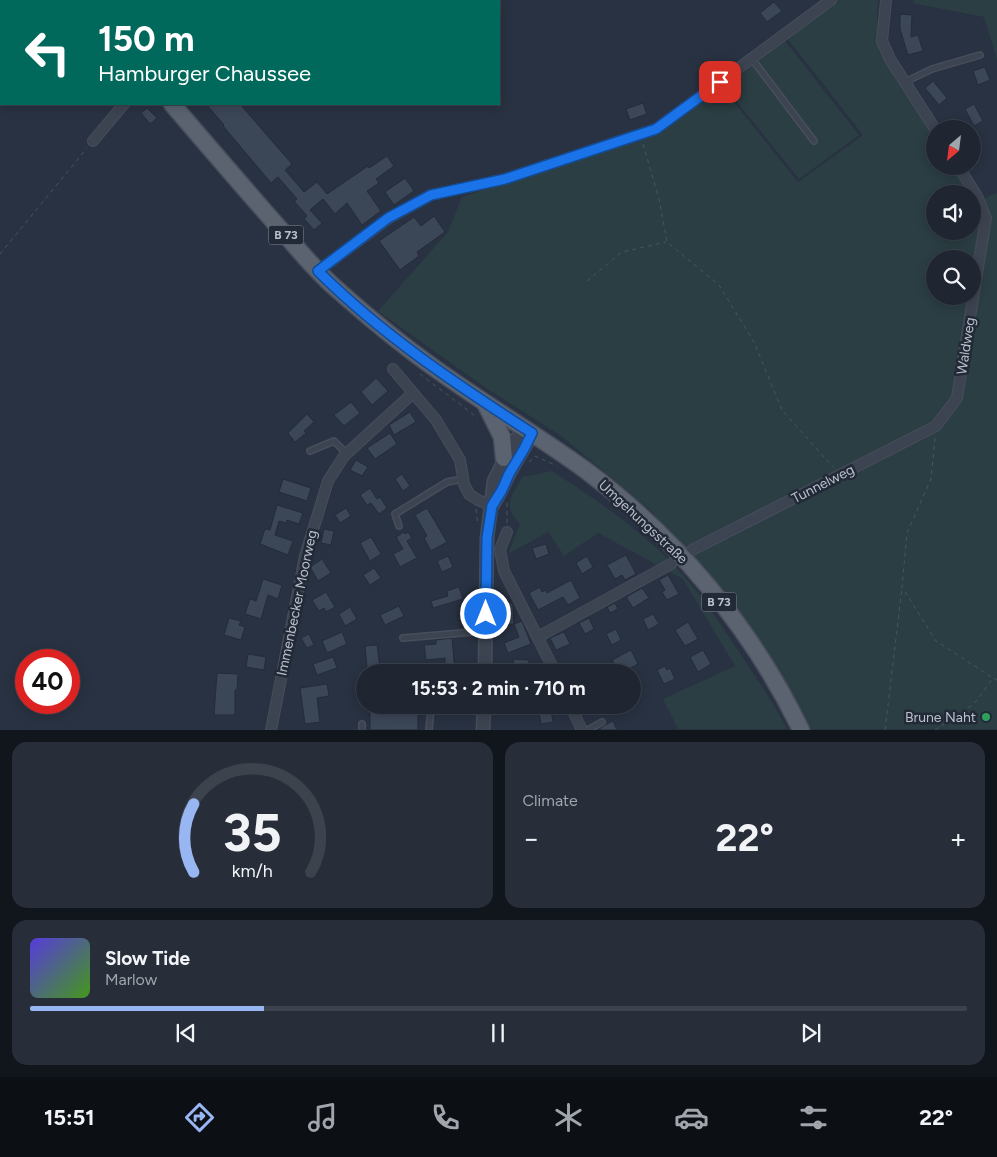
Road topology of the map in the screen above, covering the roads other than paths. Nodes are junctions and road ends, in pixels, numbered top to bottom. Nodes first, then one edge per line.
1 (831, 0) edge
2 (886, 0) edge
3 (980, 55) dead end
4 (752, 58) junction
5 (905, 82) junction
6 (123, 105) edge
7 (173, 105) edge
8 (929, 120) edge
9 (814, 141) dead end
10 (92, 142) road end
11 (964, 175) edge
12 (318, 271) junction
13 (393, 369) dead end
14 (413, 393) junction
15 (485, 402) junction
16 (948, 411) joint
17 (532, 433) junction
18 (310, 451) dead end
19 (346, 453) junction
20 (504, 458) junction
21 (463, 479) junction
22 (492, 506) junction
23 (399, 526) dead end
24 (506, 532) road end
25 (692, 550) dead end
26 (671, 564) dead end
27 (486, 630) junction
28 (538, 637) junction
29 (403, 638) dead end
30 (484, 664) edge
31 (551, 664) edge
32 (430, 714) edge
33 (484, 714) edge
34 (574, 714) edge
35 (602, 722) dead end
36 (271, 730) edge
37 (429, 730) edge
38 (483, 730) edge
39 (582, 730) edge
40 (588, 730) edge
41 (800, 730) edge

1 - 4 street
2 - 5 street
3 - 5 lane
4 - 9 lane
4 - 12 street
5 - 8 street
6 - 10 street
7 - 12 main road, B 73
11 - 16 street, Waldweg
12 - 15 main road, B 73
13 - 14 street
14 - 19 street, Immenbecker Moorweg
14 - 21 street
15 - 17 main road, B 73
15 - 20 main road
16 - 25 street, Tunnelweg
17 - 20 street
17 - 22 street
17 - 41 main road, Umgehungsstraße / B 73
18 - 19 lane
19 - 36 street, Immenbecker Moorweg
20 - 22 street
21 - 22 street
21 - 23 lane
22 - 27 street
24 - 28 street
26 - 28 street
27 - 29 lane
27 - 30 street
28 - 31 street
32 - 37 lane
33 - 38 street
34 - 39 street
35 - 40 lane

